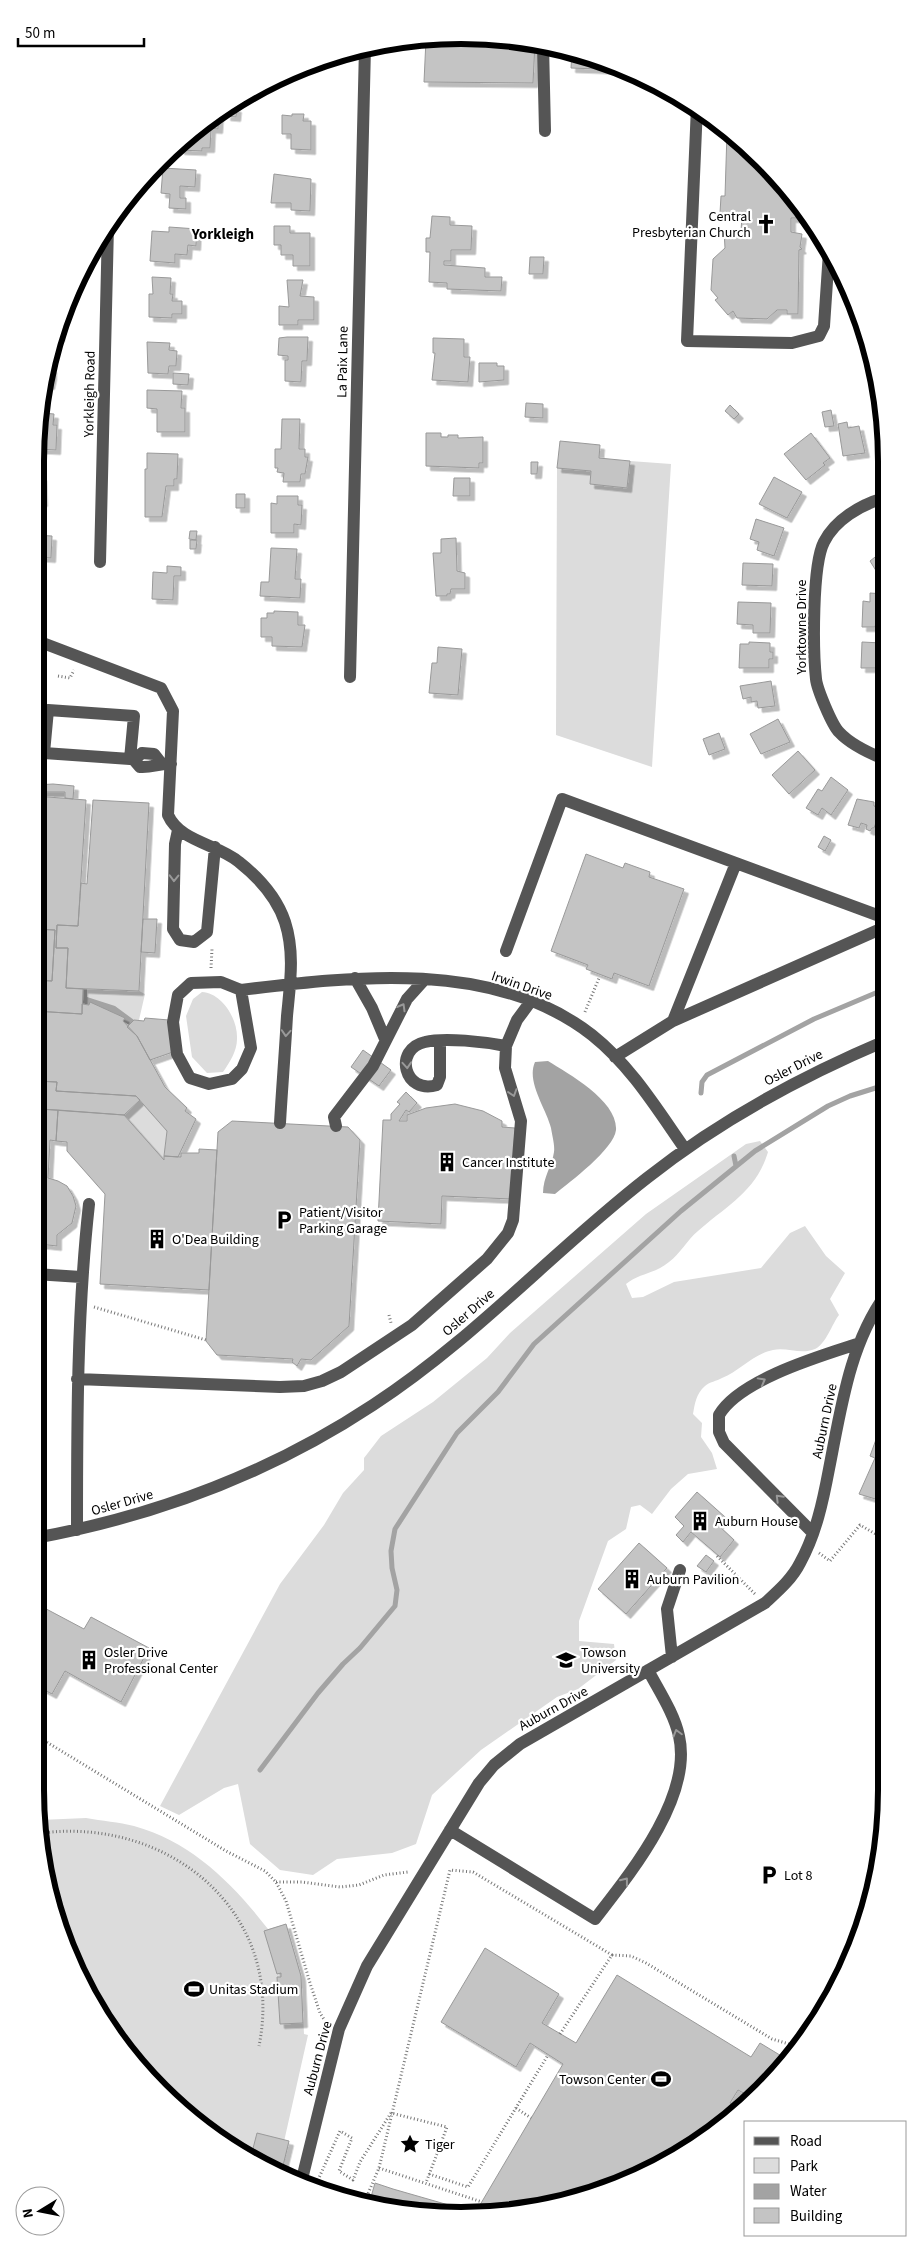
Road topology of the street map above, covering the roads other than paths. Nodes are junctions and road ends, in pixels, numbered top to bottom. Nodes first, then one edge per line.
1 (543, 52) edge
2 (365, 55) edge
3 (697, 117) edge
4 (545, 130) dead end
5 (108, 239) edge
6 (828, 263) edge
7 (878, 500) edge
8 (100, 562) dead end
9 (44, 643) edge
10 (350, 677) dead end
11 (878, 757) edge
12 (132, 759) junction
13 (166, 763) junction
14 (178, 830) junction
15 (215, 847) junction
16 (736, 863) junction
17 (878, 915) edge
18 (878, 930) edge
19 (506, 951) dead end
20 (355, 978) junction
21 (425, 979) junction
22 (290, 984) junction
23 (241, 990) junction
24 (531, 1001) junction
25 (673, 1021) junction
26 (385, 1039) junction
27 (440, 1041) dead end
28 (878, 1044) edge
29 (506, 1046) junction
30 (615, 1057) junction
31 (280, 1123) dead end
32 (336, 1126) dead end
33 (685, 1149) junction
34 (89, 1204) dead end
35 (44, 1275) edge
36 (81, 1277) junction
37 (878, 1305) edge
38 (857, 1344) junction
39 (77, 1379) junction
40 (77, 1530) junction
41 (44, 1536) edge
42 (811, 1538) junction
43 (680, 1570) dead end
44 (672, 1657) junction
45 (648, 1670) junction
46 (450, 1830) junction
47 (303, 2176) edge

1 - 4 street
2 - 10 street, La Paix Lane
3 - 6 street
5 - 8 street, Yorkleigh Road
7 - 11 street, Yorktowne Drive
9 - 13 street
12 - 12 street
12 - 13 street
13 - 14 street
14 - 15 street
14 -> 15 street
15 - 22 street
16 - 17 street
16 - 19 street
16 - 25 street
18 - 25 street
20 - 21 street, Irwin Drive
20 - 22 street, Irwin Drive
20 - 26 street
21 - 24 street, Irwin Drive
26 -> 21 street
22 - 23 street, Irwin Drive
22 -> 31 street
23 - 23 street
24 - 29 street
24 - 30 street, Irwin Drive
25 - 30 street
32 -> 26 street
27 - 29 street
28 - 33 street, Osler Drive
29 -> 39 street
30 - 33 street, Irwin Drive
33 - 40 street, Osler Drive
34 - 36 street
35 - 36 street
36 - 39 street
37 - 38 street, Auburn Drive
38 - 42 street, Auburn Drive
42 -> 38 street
39 - 40 street
40 - 41 street, Osler Drive
42 - 44 street, Auburn Drive
43 - 44 street
44 - 45 street, Auburn Drive
45 - 46 street, Auburn Drive
46 -> 45 street
46 - 47 street, Auburn Drive

